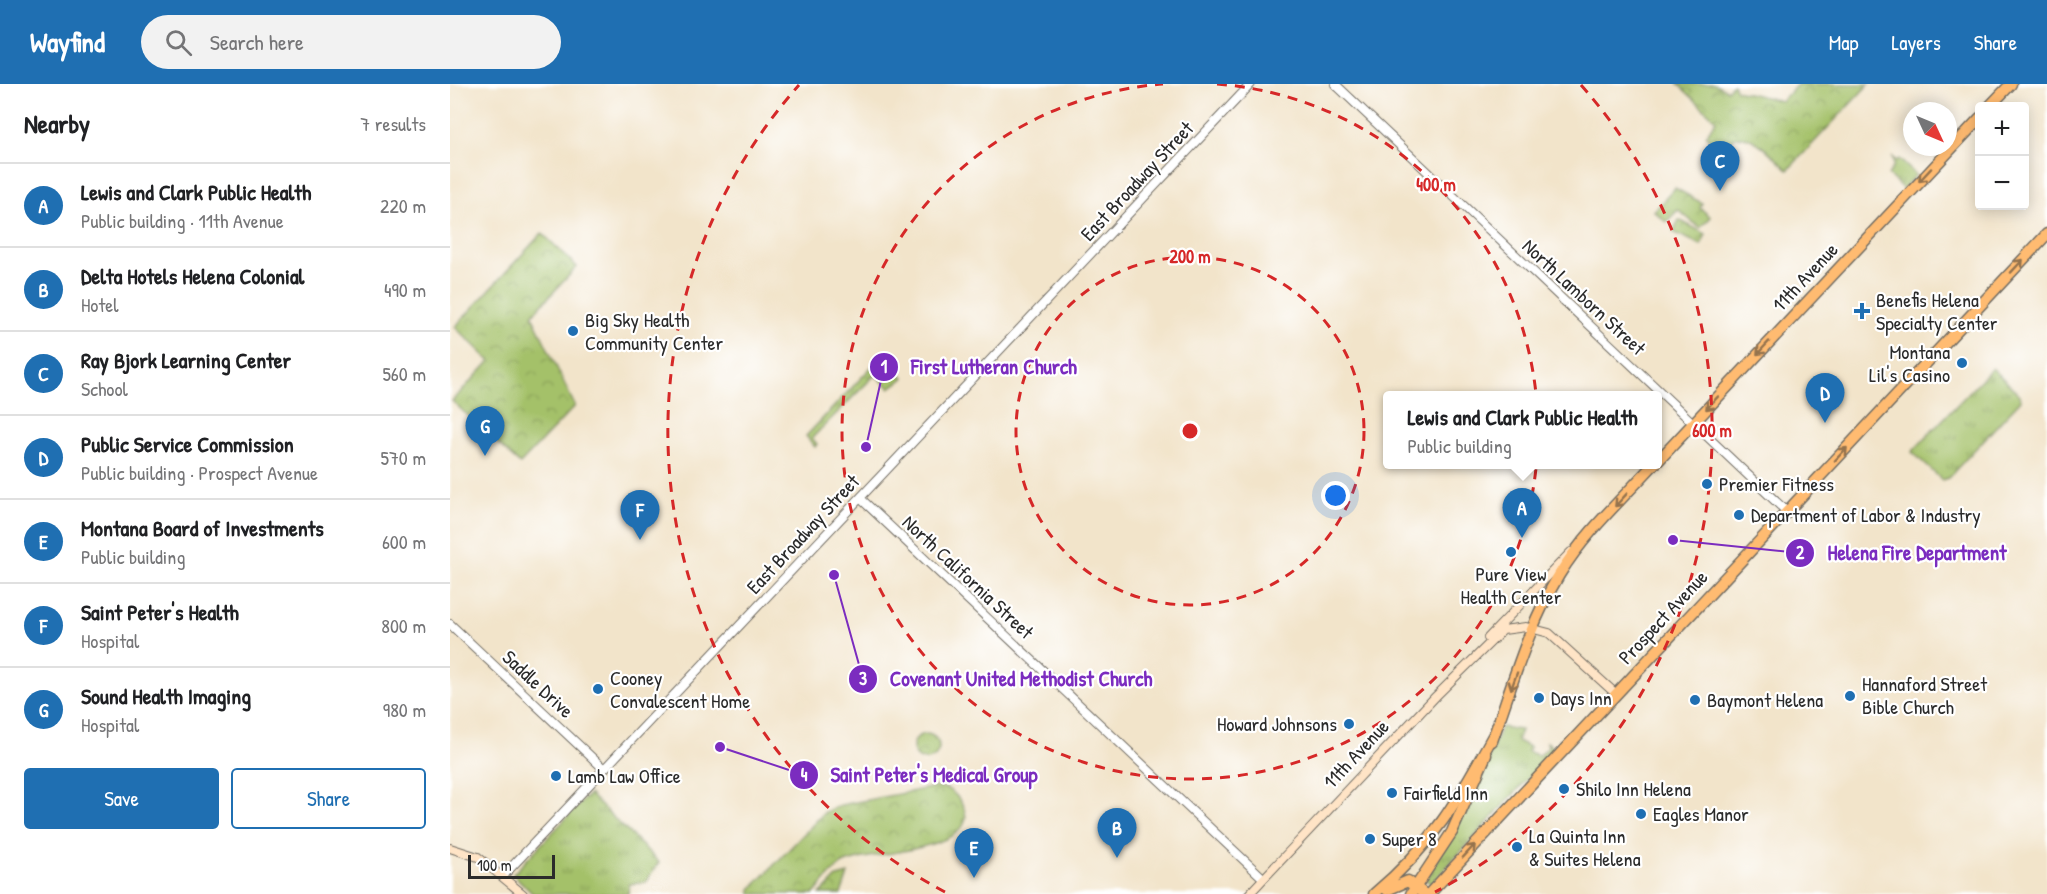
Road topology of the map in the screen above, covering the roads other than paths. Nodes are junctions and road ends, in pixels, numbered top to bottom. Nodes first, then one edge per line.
1 (1251, 84) edge
2 (1335, 84) edge
3 (2011, 84) edge
4 (1994, 102) edge
5 (1975, 122) edge
6 (2047, 234) edge
7 (1659, 391) edge
8 (1662, 394) edge
9 (1693, 423) junction
10 (1662, 457) edge
11 (1650, 469) edge
12 (860, 498) junction
13 (1786, 512) junction
14 (1588, 535) junction
15 (450, 624) edge
16 (1534, 628) junction
17 (1475, 656) junction
18 (1616, 694) junction
19 (1494, 734) junction
20 (604, 769) junction
21 (450, 848) edge
22 (503, 876) junction
23 (1263, 878) junction
24 (1417, 892) edge
25 (523, 894) edge
26 (1249, 894) edge
27 (1374, 894) edge
28 (1382, 894) edge
29 (1429, 894) edge

1 - 12 street, East Broadway Street
2 - 7 street, North Lamborn Street
3 - 4 highway
5 -> 9 highway, 11th Avenue
13 -> 6 highway, Prospect Avenue
8 - 9 street, North Lamborn Street
9 - 10 highway, 11th Avenue
9 - 13 street, North Lamborn Street
11 -> 14 highway, 11th Avenue
12 - 20 street, East Broadway Street
12 - 23 street, North California Street
13 - 18 highway, Prospect Avenue
14 - 16 highway
14 - 17 main road, 11th Avenue
15 - 20 street, Saddle Drive
16 - 17 main road, 11th Avenue
16 - 18 main road
16 -> 19 highway
17 - 23 main road, 11th Avenue
29 -> 18 highway, Prospect Avenue
19 - 24 highway
19 - 27 highway
20 - 22 street, East Broadway Street
21 - 22 main road
22 - 25 main road
23 - 26 main road, 11th Avenue
24 - 28 highway

